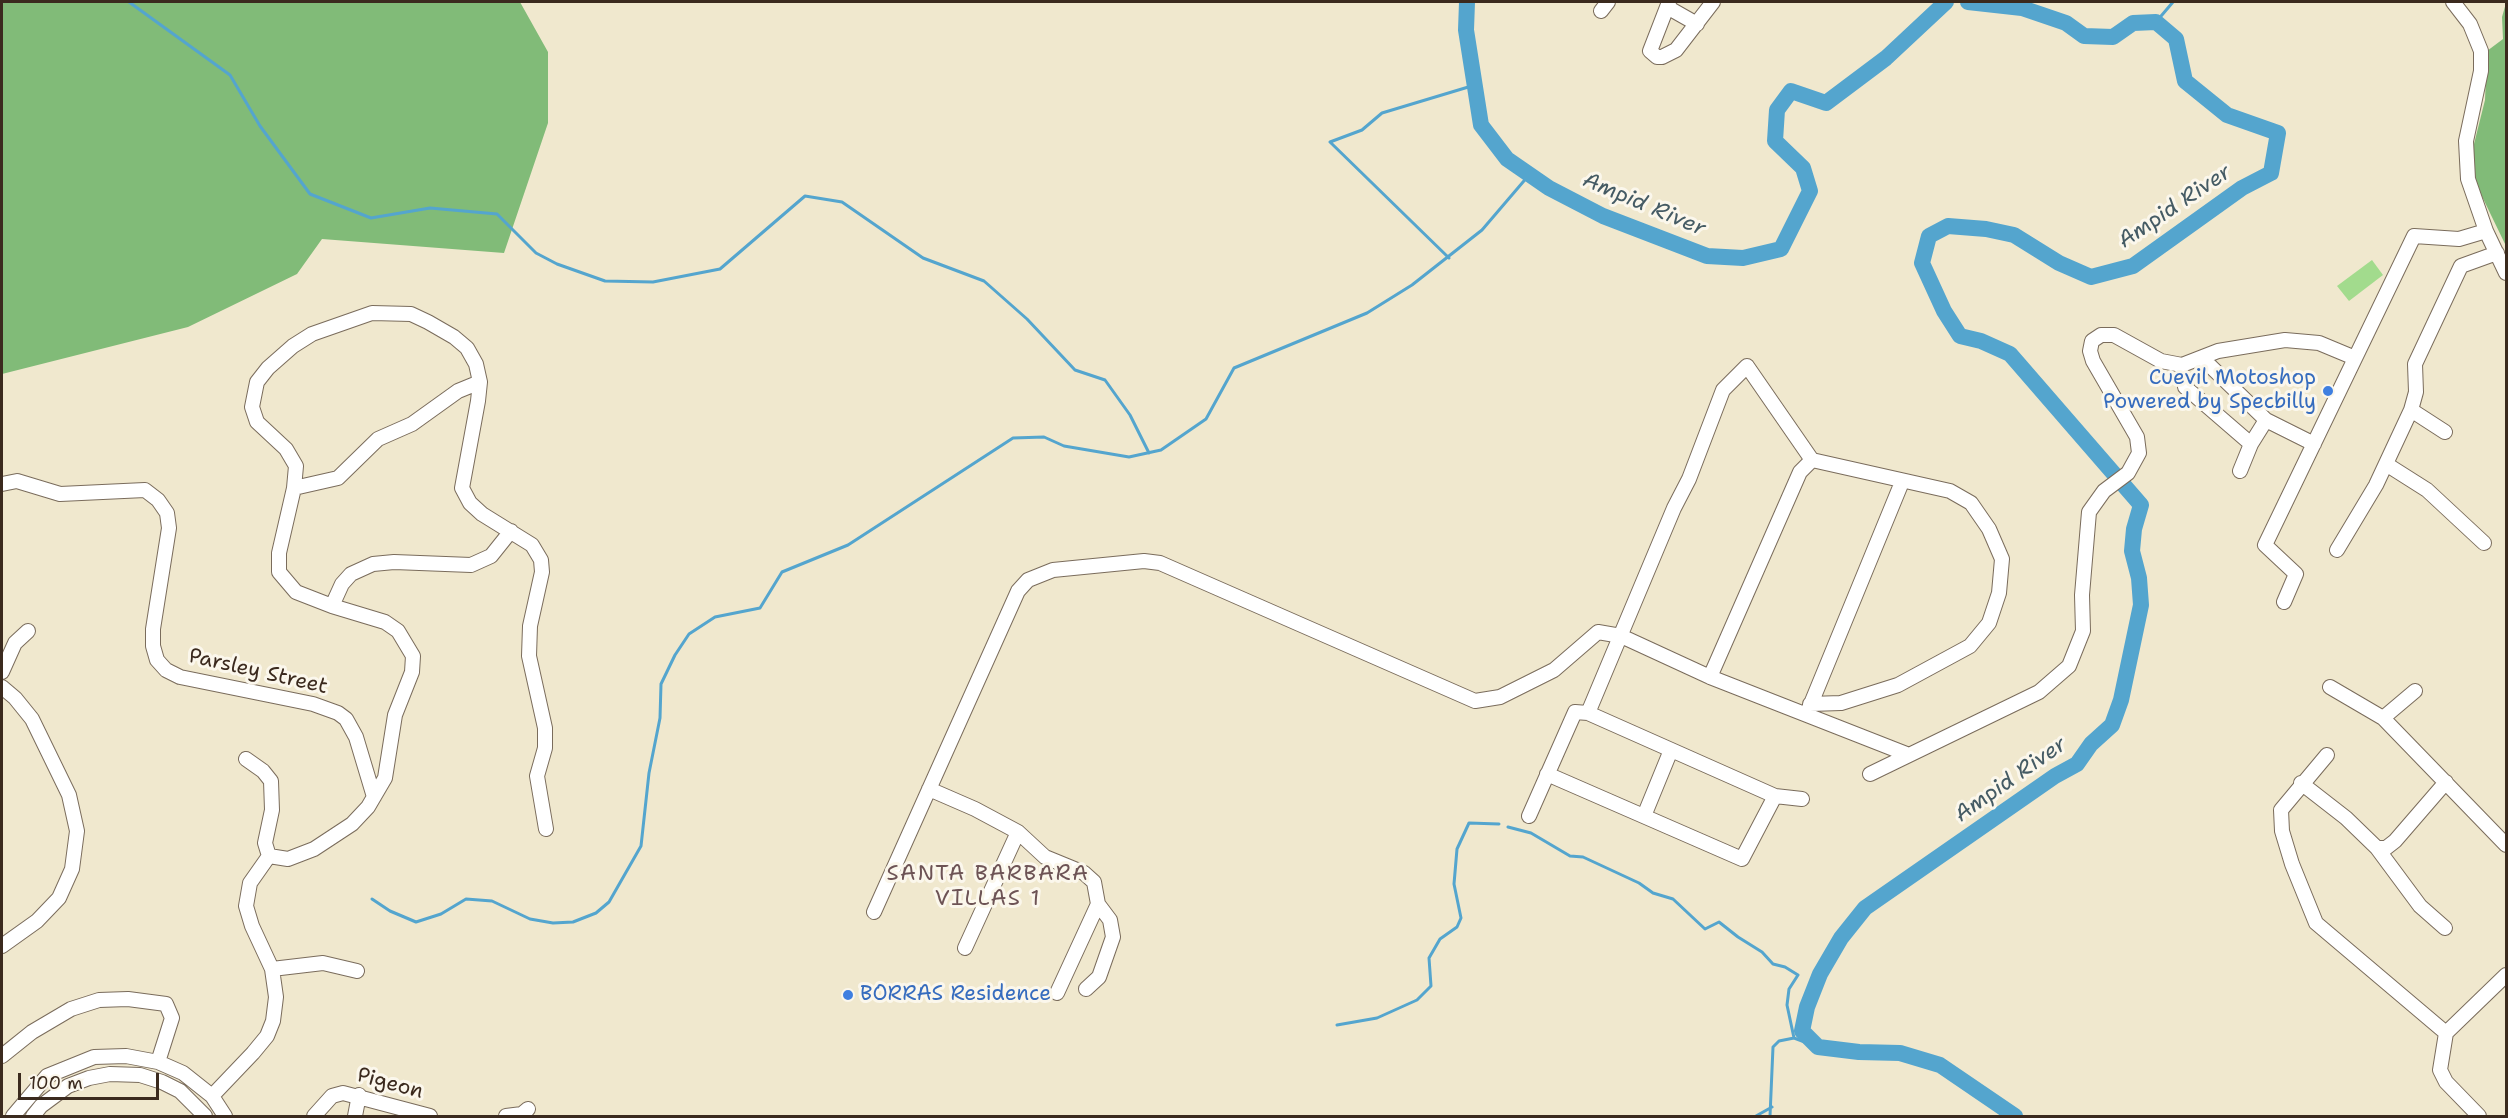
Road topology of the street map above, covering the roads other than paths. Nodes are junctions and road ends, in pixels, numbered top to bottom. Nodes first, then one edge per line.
1 (1713, 2) edge
2 (2453, 2) edge
3 (1668, 4) edge
4 (1696, 24) junction
5 (2486, 231) junction
6 (2497, 254) junction
7 (2506, 270) edge
8 (2203, 358) junction
9 (2355, 358) junction
10 (480, 382) junction
11 (2186, 387) dead end
12 (2411, 410) junction
13 (2266, 420) junction
14 (2445, 432) dead end
15 (2251, 444) junction
16 (2313, 444) junction
17 (1812, 460) junction
18 (2386, 464) junction
19 (2240, 471) dead end
20 (1902, 482) junction
21 (2, 484) edge
22 (294, 488) junction
23 (511, 531) junction
24 (2484, 543) dead end
25 (2337, 550) dead end
26 (2284, 602) dead end
27 (332, 606) junction
28 (28, 631) dead end
29 (1621, 636) junction
30 (2, 672) edge
31 (1710, 677) junction
32 (2, 687) edge
33 (2330, 687) dead end
34 (2415, 691) dead end
35 (1808, 710) junction
36 (1588, 713) junction
37 (2382, 718) junction
38 (1671, 750) junction
39 (1910, 755) junction
40 (2327, 755) dead end
41 (246, 759) dead end
42 (1547, 774) junction
43 (1870, 774) dead end
44 (2301, 783) junction
45 (2446, 783) junction
46 (929, 789) junction
47 (374, 796) junction
48 (1775, 796) junction
49 (1802, 799) dead end
50 (1529, 816) dead end
51 (1644, 816) junction
52 (546, 829) dead end
53 (1018, 832) junction
54 (2506, 845) edge
55 (2377, 848) junction
56 (269, 856) junction
57 (1098, 904) junction
58 (874, 912) dead end
59 (2445, 928) dead end
60 (2, 946) edge
61 (965, 948) dead end
62 (272, 969) junction
63 (357, 970) dead end
64 (2506, 975) edge
65 (1086, 989) dead end
66 (1056, 993) dead end
67 (2446, 1034) junction
68 (2, 1056) edge
69 (158, 1062) junction
70 (358, 1095) junction
71 (212, 1096) junction
72 (524, 1113) edge
73 (413, 1115) edge
74 (12, 1116) edge
75 (33, 1116) edge
76 (205, 1116) edge
77 (225, 1116) edge
78 (314, 1116) edge
79 (356, 1116) edge
80 (430, 1116) edge
81 (506, 1116) edge
82 (2479, 1116) edge

1 - 4 street
2 - 5 street
3 - 4 street
3 - 4 street
5 - 6 street
5 - 9 street
6 - 7 street
6 - 12 street
8 - 9 street
8 - 13 street
8 - 39 street
9 - 16 street
10 - 22 street
10 - 22 street
10 - 23 street
11 - 15 street
12 - 14 street
12 - 18 street
13 - 15 street
13 - 16 street
15 - 19 street
16 - 26 street
17 - 20 street
17 - 29 street
17 - 31 street
18 - 24 street
18 - 25 street
20 - 35 street
20 - 35 street
21 - 47 street, Parsley Street
22 - 27 street
23 - 27 street
23 - 52 street
27 - 47 street
28 - 30 street
29 - 31 street
29 - 36 street
29 - 46 street
31 - 35 street
32 - 60 street
33 - 37 street
34 - 37 street
35 - 39 street
36 - 38 street
36 - 42 street
37 - 45 street
38 - 48 street
38 - 51 street
39 - 43 street
40 - 44 street
41 - 56 street
42 - 50 street
42 - 51 street
44 - 55 street
44 - 67 street
45 - 54 street
45 - 55 street
46 - 53 street
46 - 58 street
47 - 56 street
48 - 49 street
48 - 51 street
53 - 57 street
53 - 61 street
55 - 59 street
56 - 62 street
57 - 65 street
57 - 66 street
62 - 63 street
62 - 71 street
64 - 67 street
67 - 82 street
68 - 69 street
69 - 71 street
69 - 74 street
70 - 73 street, Pigeon
70 - 78 street, Pigeon
70 - 79 street
71 - 77 street
72 - 81 street
73 - 80 street, Pigeon
75 - 76 street

